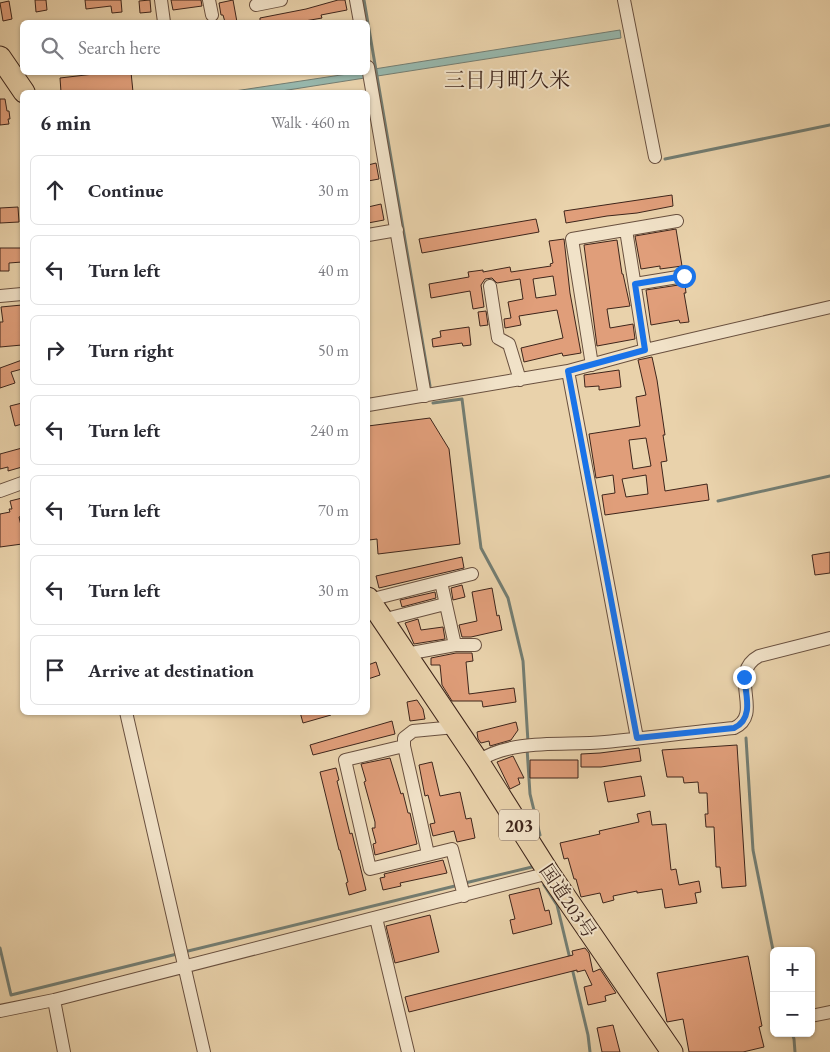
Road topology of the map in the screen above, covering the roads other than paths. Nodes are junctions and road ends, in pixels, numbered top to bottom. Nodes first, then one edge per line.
1 (161, 0) edge
2 (209, 0) edge
3 (281, 0) edge
4 (356, 0) edge
5 (624, 0) edge
6 (256, 5) dead end
7 (212, 15) dead end
8 (164, 20) edge
9 (360, 20) edge
10 (0, 56) edge
11 (369, 75) edge
12 (23, 90) edge
13 (655, 157) dead end
14 (677, 221) dead end
15 (397, 230) junction
16 (626, 230) junction
17 (370, 235) edge
18 (684, 276) dead end
19 (635, 284) junction
20 (490, 286) dead end
21 (20, 294) edge
22 (0, 296) edge
23 (830, 307) edge
24 (645, 350) junction
25 (592, 364) junction
26 (568, 371) junction
27 (520, 380) junction
28 (425, 396) junction
29 (370, 405) edge
30 (20, 484) edge
31 (0, 491) edge
32 (472, 574) dead end
33 (441, 582) junction
34 (370, 599) edge
35 (370, 602) edge
36 (445, 604) junction
37 (382, 620) junction
38 (830, 638) edge
39 (475, 645) dead end
40 (455, 646) junction
41 (406, 654) junction
42 (127, 715) edge
43 (455, 727) junction
44 (637, 738) junction
45 (404, 746) junction
46 (478, 761) junction
47 (428, 854) junction
48 (549, 873) junction
49 (464, 896) junction
50 (376, 918) junction
51 (185, 967) junction
52 (54, 1000) junction
53 (1, 1008) edge
54 (830, 1012) edge
55 (815, 1015) edge
56 (64, 1052) edge
57 (204, 1052) edge
58 (408, 1052) edge
59 (672, 1052) edge

1 - 8 street
2 - 7 street
3 - 6 street
4 - 9 street
5 - 13 street
10 - 12 highway
11 - 15 street
14 - 16 street
15 - 17 street
15 - 28 street
16 - 19 street
16 - 25 street
18 - 19 street
19 - 24 street
20 - 27 street
21 - 22 street
23 - 24 street
24 - 25 street
25 - 26 street
26 - 27 street
26 - 44 street
27 - 28 street
28 - 29 street
30 - 31 street
32 - 33 street
33 - 34 street
33 - 36 street
35 - 37 highway, 国道203号 / 203
36 - 37 street
36 - 40 street
37 - 41 highway, 国道203号 / 203
38 - 44 street
39 - 40 street
40 - 41 street
41 - 43 highway, 国道203号 / 203
42 - 51 street
43 - 45 street
43 - 46 highway, 国道203号 / 203
44 - 46 street
45 - 47 street
45 - 47 street
46 - 48 highway, 国道203号 / 203
47 - 49 street
48 - 49 street
48 - 59 highway, 国道203号 / 203
49 - 50 street
50 - 51 street
50 - 58 street
51 - 52 street
51 - 57 street
52 - 53 street
52 - 56 street
54 - 55 street

